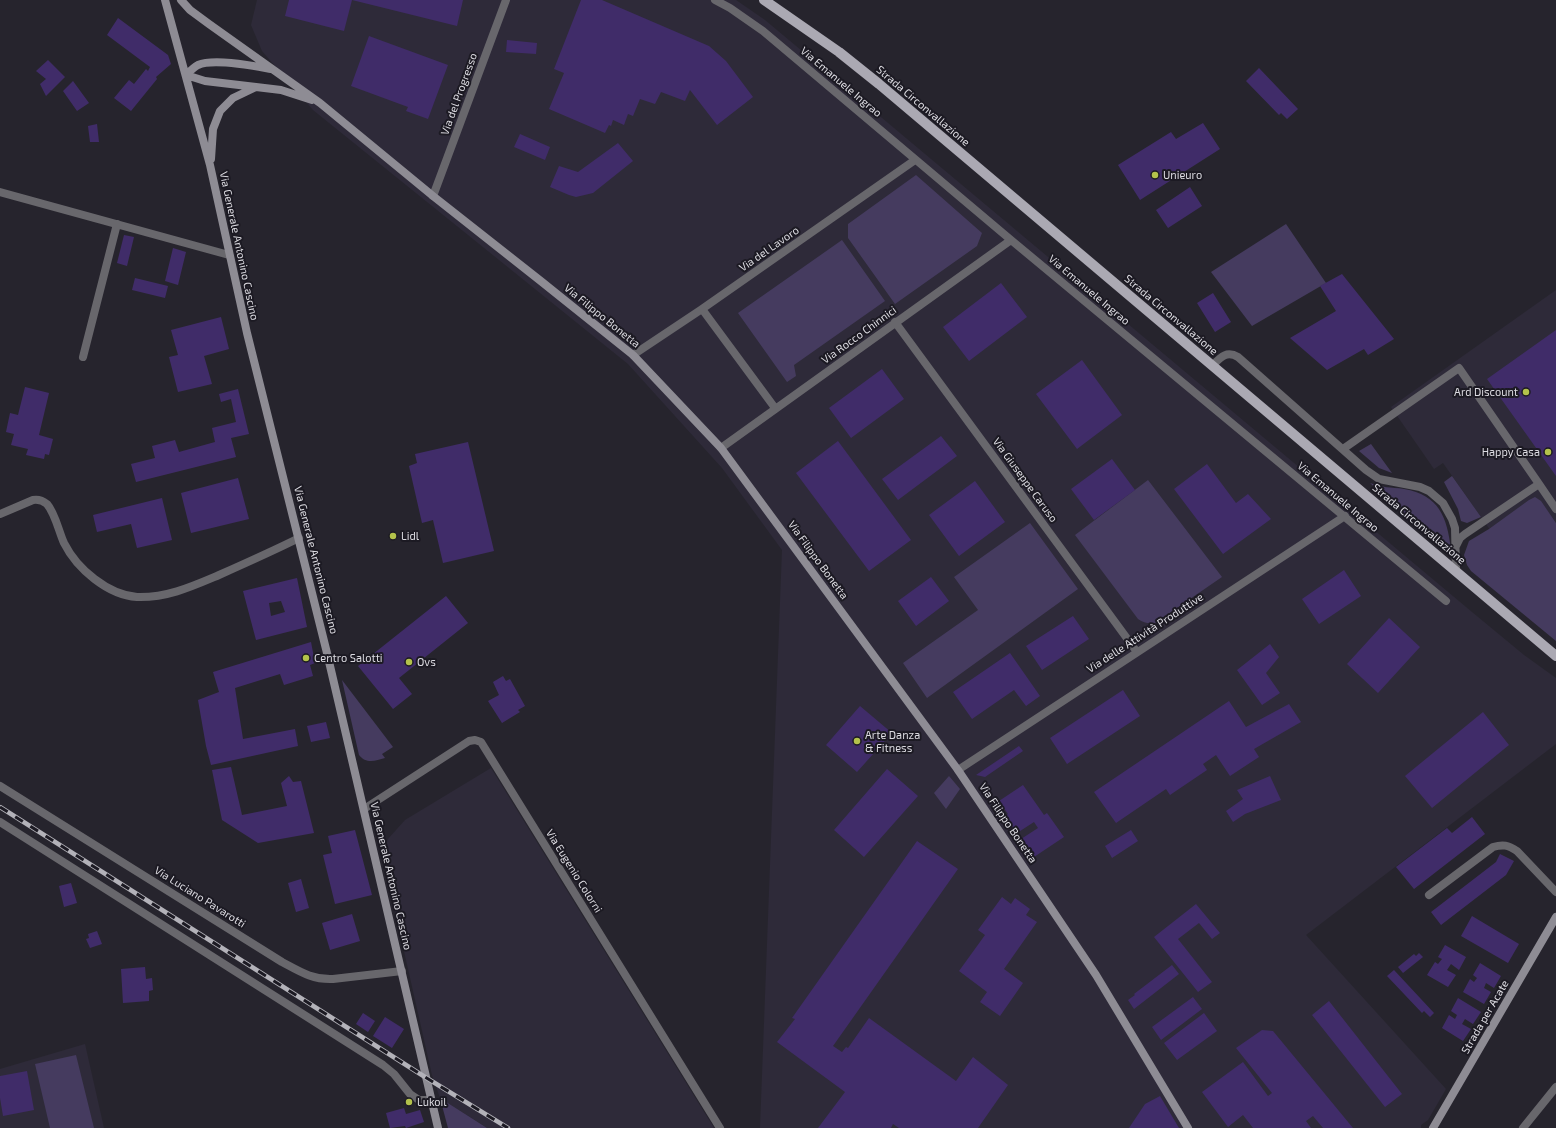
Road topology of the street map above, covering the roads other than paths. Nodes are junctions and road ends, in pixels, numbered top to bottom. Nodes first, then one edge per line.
1 (165, 0) edge
2 (180, 0) edge
3 (506, 0) edge
4 (715, 0) edge
5 (764, 0) edge
6 (274, 69) junction
7 (186, 75) junction
8 (256, 87) junction
9 (320, 103) junction
10 (915, 160) junction
11 (210, 165) junction
12 (0, 192) edge
13 (433, 196) junction
14 (117, 224) junction
15 (1011, 240) junction
16 (229, 255) junction
17 (702, 309) junction
18 (895, 322) junction
19 (633, 355) junction
20 (83, 357) dead end
21 (1212, 366) junction
22 (775, 408) junction
23 (721, 448) junction
24 (1343, 448) junction
25 (1539, 484) junction
26 (1556, 508) edge
27 (0, 514) edge
28 (1345, 516) junction
29 (299, 538) junction
30 (1456, 546) junction
31 (1456, 571) junction
32 (1446, 601) dead end
33 (1137, 652) junction
34 (1556, 656) edge
35 (958, 770) junction
36 (0, 786) edge
37 (364, 809) junction
38 (0, 822) edge
39 (1556, 892) edge
40 (1429, 895) dead end
41 (1556, 917) edge
42 (402, 971) junction
43 (1556, 1087) edge
44 (431, 1100) junction
45 (1528, 1126) edge
46 (438, 1128) edge
47 (720, 1128) edge
48 (1188, 1128) edge
49 (1433, 1128) edge

1 - 7 street, Via Generale Antonino Cascino
2 - 6 street, Via Filippo Bonetta
3 - 13 street, Via del Progresso
4 - 10 street, Via Emanuele Ingrao
5 - 21 main road, Strada Circonvallazione
6 - 7 street
6 - 9 street, Via Filippo Bonetta
7 - 8 street
7 - 11 street, Via Generale Antonino Cascino
8 - 9 street
8 - 11 street
9 - 13 street, Via Filippo Bonetta
10 - 15 street, Via Emanuele Ingrao
10 - 17 street, Via del Lavoro
11 - 16 street, Via Generale Antonino Cascino
12 - 14 street
13 - 19 street, Via Filippo Bonetta
14 - 16 street
14 - 20 street
15 - 18 street, Via Rocco Chinnici
15 - 28 street, Via Emanuele Ingrao
16 - 29 street, Via Generale Antonino Cascino
17 - 19 street, Via del Lavoro
17 - 22 street
18 - 22 street, Via Rocco Chinnici
18 - 33 street, Via Giuseppe Caruso
19 - 23 street, Via Filippo Bonetta
21 - 24 street
21 - 31 main road, Strada Circonvallazione
22 - 23 street, Via Rocco Chinnici
23 - 35 street, Via Filippo Bonetta
24 - 25 street
24 - 30 street
25 - 26 street
25 - 30 street
27 - 29 street
28 - 32 street, Via Emanuele Ingrao
28 - 33 street, Via delle Attività Produttive
29 - 37 street, Via Generale Antonino Cascino
30 - 31 street
31 - 34 main road, Strada Circonvallazione
33 - 35 street, Via delle Attività Produttive
35 - 48 street, Via Filippo Bonetta
36 - 42 street, Via Luciano Pavarotti
37 - 42 street, Via Generale Antonino Cascino
37 - 47 street, Via Eugenio Colorni
38 - 44 street
39 - 40 street
41 - 49 street, Strada per Acate
42 - 44 street, Via Generale Antonino Cascino
43 - 45 street
44 - 46 street, Via Generale Antonino Cascino

